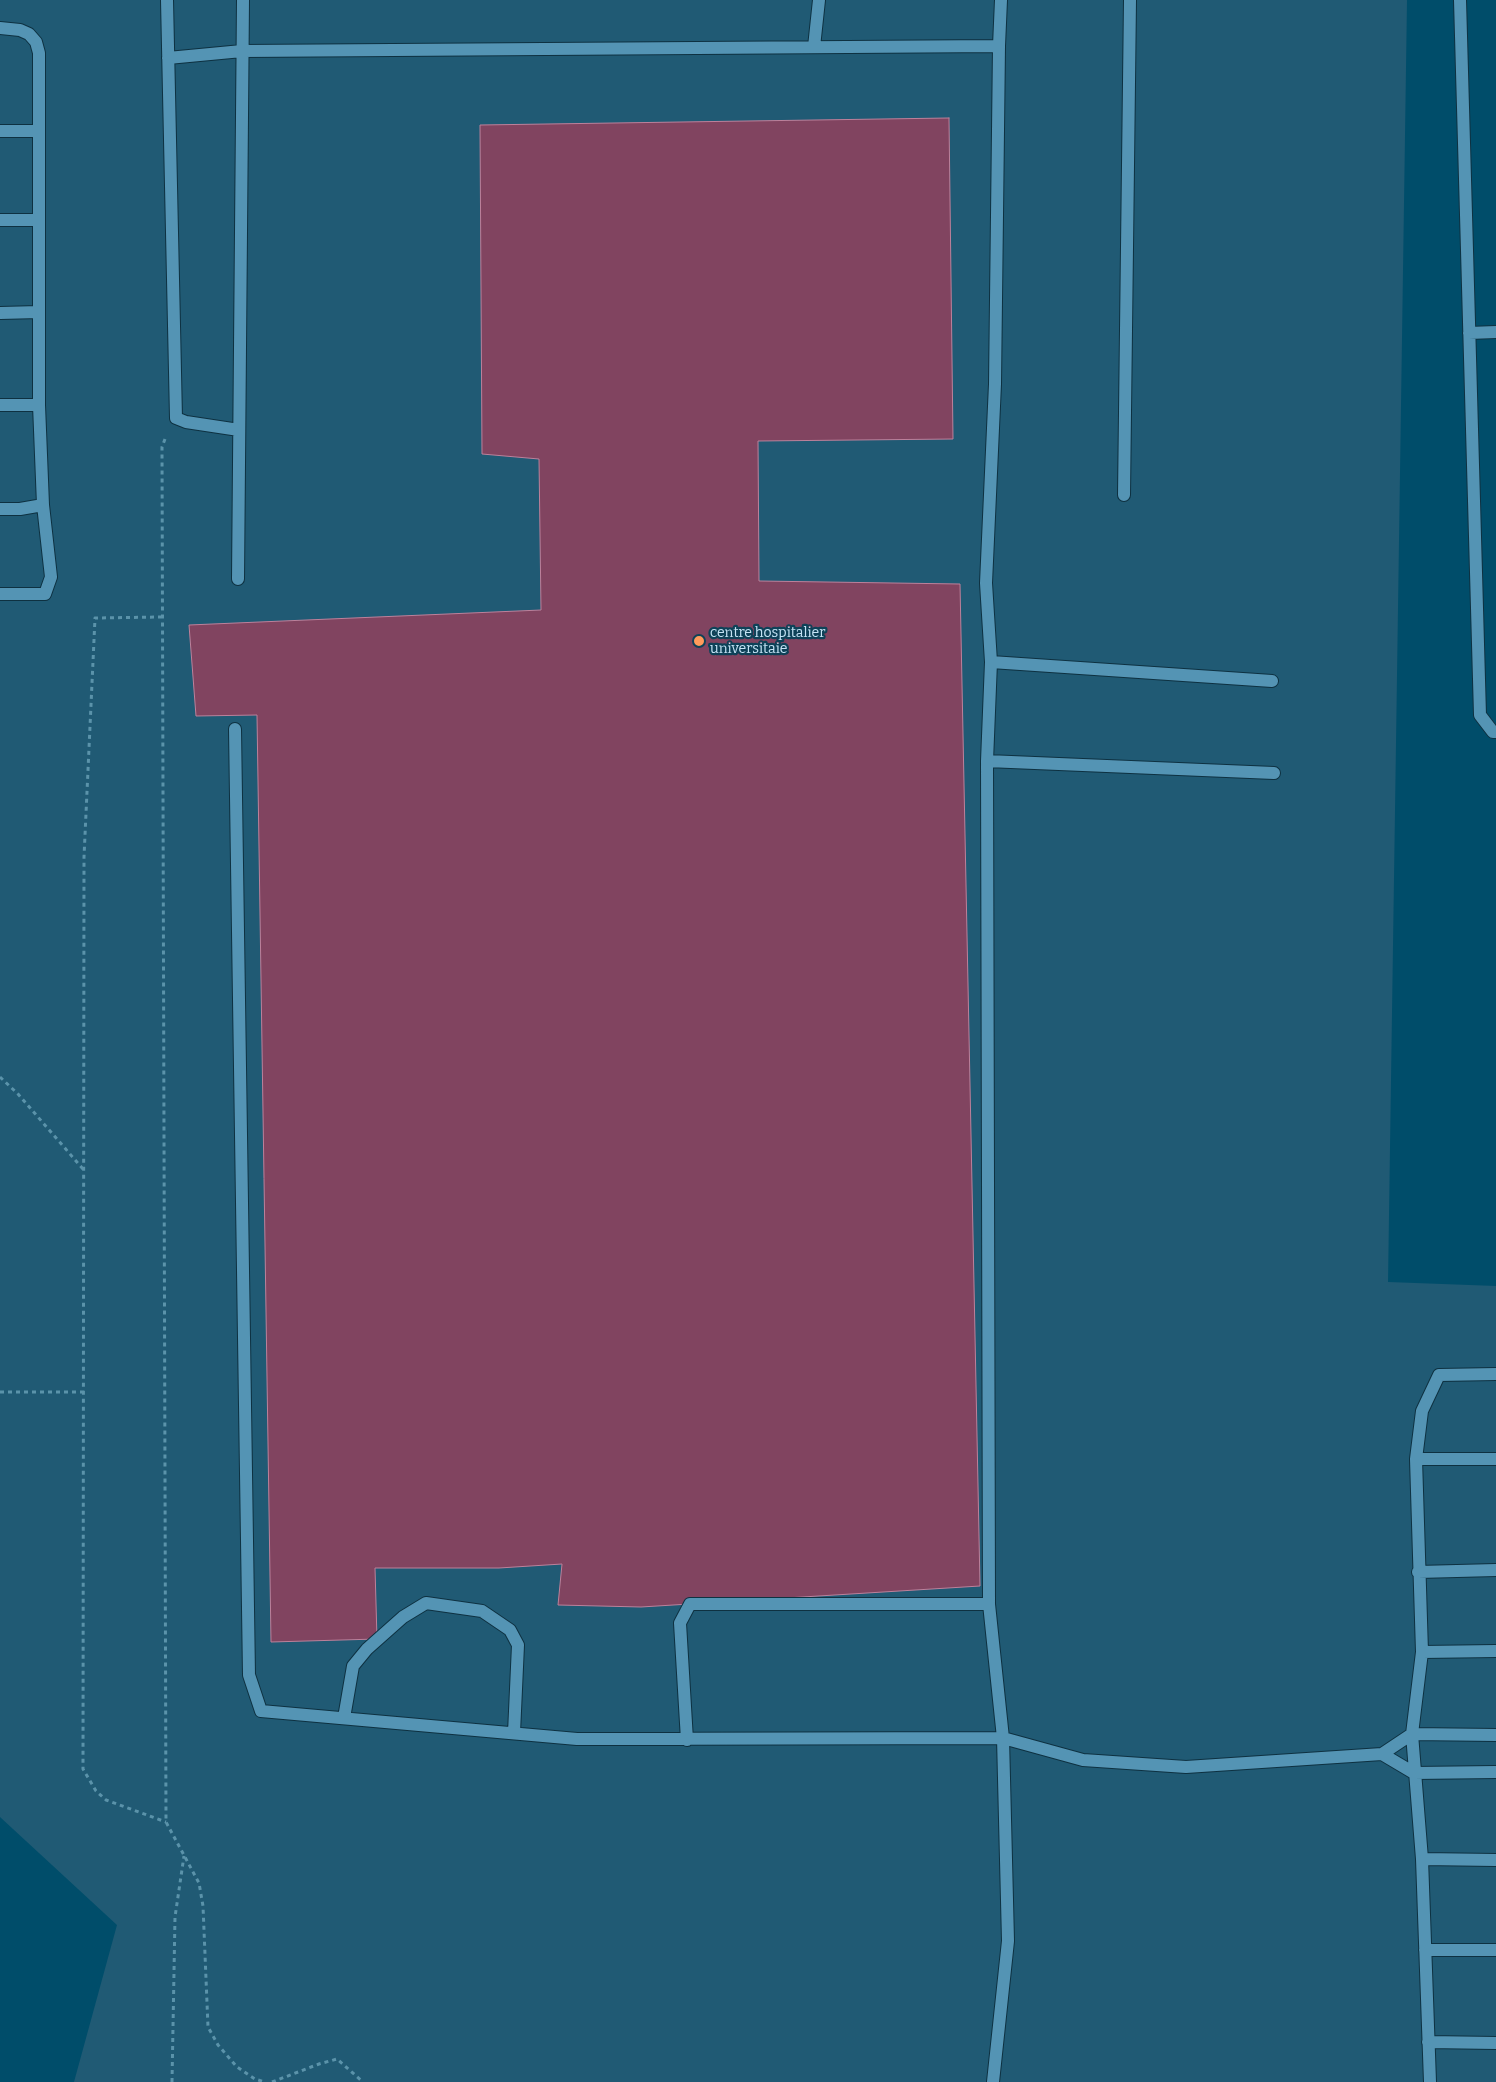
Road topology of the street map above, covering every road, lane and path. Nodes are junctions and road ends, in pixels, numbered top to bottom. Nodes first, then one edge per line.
1 (167, 0) edge
2 (243, 0) edge
3 (819, 0) edge
4 (1001, 0) edge
5 (1130, 0) edge
6 (1460, 0) edge
7 (0, 28) edge
8 (999, 46) junction
9 (814, 47) junction
10 (242, 51) junction
11 (168, 58) junction
12 (39, 131) junction
13 (0, 132) edge
14 (0, 220) edge
15 (39, 220) junction
16 (39, 312) junction
17 (0, 313) edge
18 (1496, 332) edge
19 (1469, 333) junction
20 (0, 405) edge
21 (39, 405) junction
22 (176, 418) junction
23 (239, 430) junction
24 (1124, 495) dead end
25 (43, 505) junction
26 (0, 509) edge
27 (238, 578) dead end
28 (0, 594) edge
29 (162, 617) junction
30 (991, 662) junction
31 (1272, 681) dead end
32 (235, 729) dead end
33 (1496, 732) edge
34 (987, 761) junction
35 (1274, 773) dead end
36 (0, 1077) edge
37 (84, 1169) junction
38 (1496, 1374) edge
39 (0, 1392) edge
40 (84, 1392) junction
41 (1416, 1459) junction
42 (1496, 1459) edge
43 (1496, 1570) edge
44 (1418, 1572) junction
45 (989, 1604) junction
46 (1496, 1651) edge
47 (1422, 1652) junction
48 (344, 1718) junction
49 (514, 1733) junction
50 (1412, 1734) junction
51 (1496, 1734) edge
52 (1003, 1738) junction
53 (687, 1740) junction
54 (1382, 1754) junction
55 (1414, 1772) junction
56 (1496, 1772) edge
57 (166, 1822) junction
58 (184, 1854) junction
59 (1422, 1859) junction
60 (1496, 1860) edge
61 (1425, 1950) junction
62 (1496, 1950) edge
63 (1428, 2042) junction
64 (1496, 2043) edge
65 (172, 2082) edge
66 (265, 2082) edge
67 (272, 2082) edge
68 (363, 2082) edge
69 (992, 2082) edge
70 (1430, 2082) edge

1 - 11 lane
2 - 10 lane
3 - 9 lane
4 - 8 lane
5 - 24 lane
6 - 19 lane
7 - 12 lane
8 - 9 lane
8 - 30 lane
9 - 10 lane
10 - 11 lane
10 - 23 lane
11 - 22 lane
12 - 13 lane
12 - 15 lane
14 - 15 lane
15 - 16 lane
16 - 17 lane
16 - 21 lane
18 - 19 lane
19 - 33 lane
20 - 21 lane
21 - 25 lane
22 - 23 lane
22 - 29 path
23 - 27 lane
25 - 26 lane
25 - 28 lane
29 - 37 path
29 - 57 path
30 - 31 lane
30 - 34 lane
32 - 48 lane
34 - 35 lane
34 - 45 lane
36 - 37 path
37 - 40 path
38 - 41 lane
39 - 40 path
40 - 57 path
41 - 42 lane
41 - 44 lane
43 - 44 lane
44 - 47 lane
45 - 52 lane
45 - 53 lane
46 - 47 lane
47 - 50 lane
48 - 49 lane
48 - 49 lane
49 - 53 lane
50 - 51 lane
50 - 54 lane
50 - 55 lane
52 - 53 lane
52 - 54 lane
52 - 69 lane
54 - 55 lane
55 - 56 lane
55 - 59 lane
57 - 58 path
58 - 65 path
58 - 66 path
59 - 60 lane
59 - 61 lane
61 - 62 lane
61 - 63 lane
63 - 64 lane
63 - 70 lane
67 - 68 path

